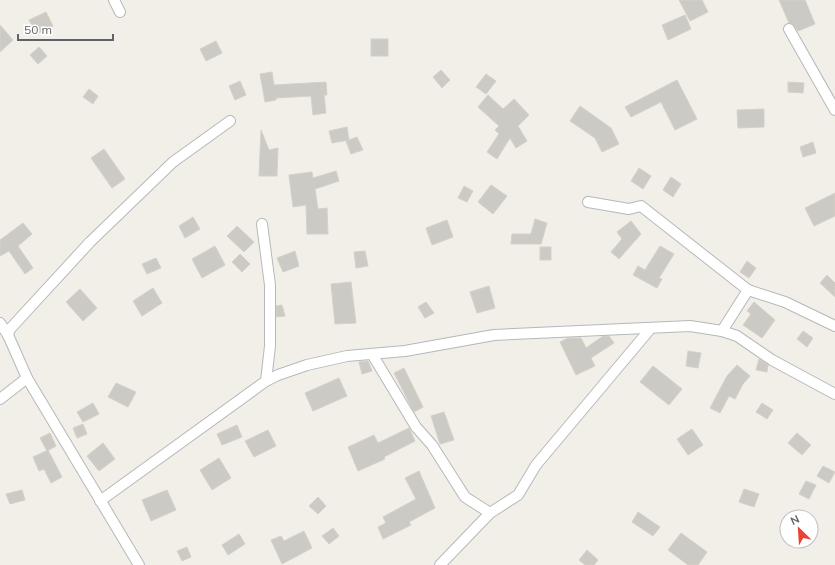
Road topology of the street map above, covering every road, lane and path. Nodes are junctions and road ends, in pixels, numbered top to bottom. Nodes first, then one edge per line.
1 (114, 0) edge
2 (120, 12) dead end
3 (789, 29) dead end
4 (835, 110) edge
5 (230, 121) dead end
6 (588, 202) dead end
7 (262, 224) dead end
8 (748, 290) junction
9 (0, 323) edge
10 (835, 326) edge
11 (651, 328) junction
12 (722, 331) junction
13 (8, 335) junction
14 (372, 354) junction
15 (27, 378) junction
16 (266, 381) junction
17 (835, 394) edge
18 (0, 399) edge
19 (100, 501) junction
20 (490, 513) junction
21 (139, 565) edge
22 (440, 565) edge

1 - 2 street
3 - 4 street
5 - 13 street
6 - 8 street
7 - 16 street
8 - 10 street
8 - 12 street
9 - 13 street
11 - 12 street
11 - 14 street
11 - 20 street
12 - 17 street
13 - 15 street
14 - 16 street
14 - 20 street
15 - 18 street
15 - 19 street
16 - 19 street
19 - 21 street
20 - 22 street

